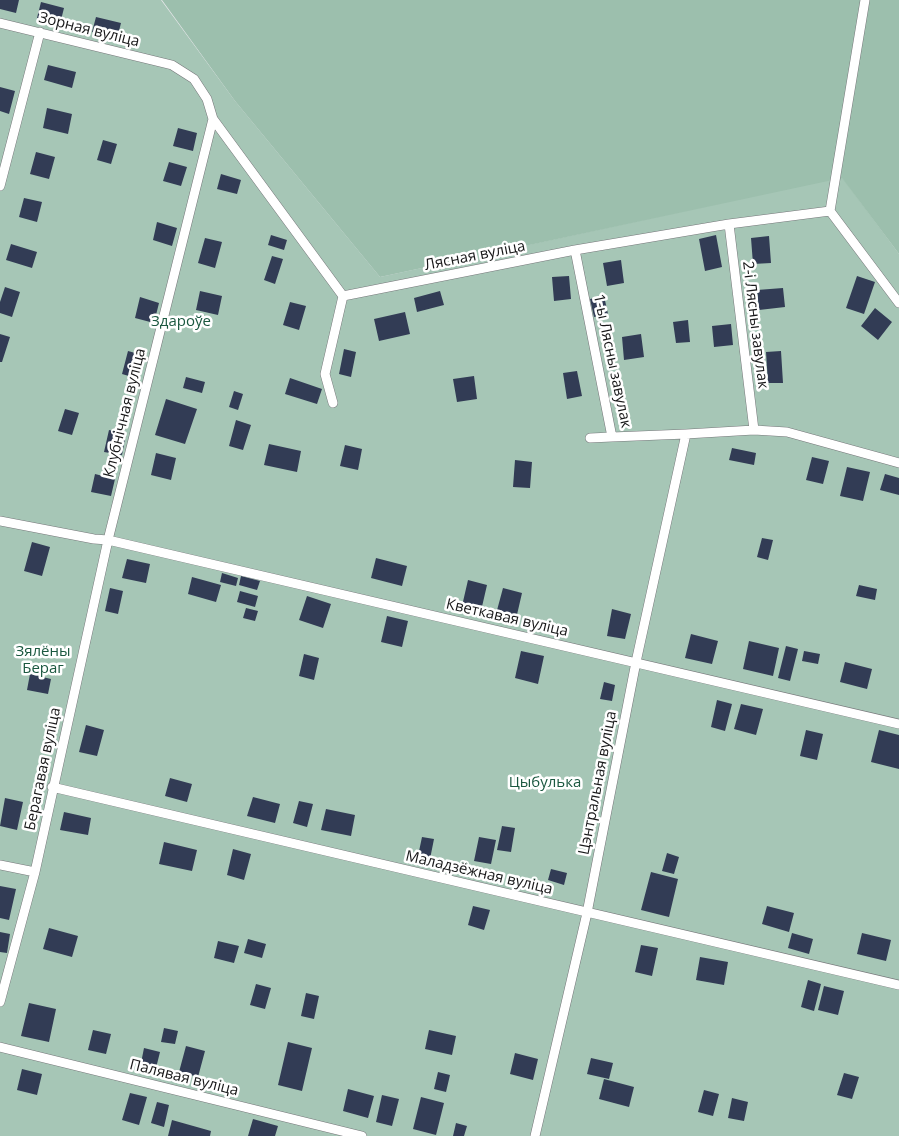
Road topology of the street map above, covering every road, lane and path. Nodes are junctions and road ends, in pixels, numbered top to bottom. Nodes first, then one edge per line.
1 (865, 0) edge
2 (0, 23) edge
3 (40, 32) junction
4 (213, 119) junction
5 (0, 186) edge
6 (830, 210) junction
7 (729, 224) junction
8 (575, 250) junction
9 (343, 296) junction
10 (899, 303) edge
11 (333, 403) dead end
12 (754, 430) junction
13 (686, 434) junction
14 (612, 437) junction
15 (590, 438) dead end
16 (899, 463) edge
17 (0, 521) edge
18 (108, 540) junction
19 (636, 662) junction
20 (899, 724) edge
21 (52, 787) junction
22 (0, 865) edge
23 (35, 872) junction
24 (587, 913) junction
25 (899, 985) edge
26 (0, 1002) edge
27 (0, 1047) edge
28 (362, 1136) edge
29 (535, 1136) edge

1 - 6 lane
2 - 3 lane, Зорная вуліца
3 - 4 lane, Зорная вуліца
3 - 5 lane
4 - 9 lane
4 - 18 lane, Клубнічная вуліца
6 - 7 lane, Лясная вуліца
6 - 10 lane
7 - 8 lane, Лясная вуліца
7 - 12 lane, 2-і Лясны завулак
8 - 9 lane, Лясная вуліца
8 - 14 lane, 1-ы Лясны завулак
9 - 11 lane
12 - 13 lane, 1-ы Лясны завулак
12 - 16 lane, 1-ы Лясны завулак
13 - 14 lane, 1-ы Лясны завулак
13 - 19 lane, Цэнтральная вуліца
14 - 15 lane
17 - 18 lane, Кветкавая вуліца
18 - 19 lane, Кветкавая вуліца
18 - 21 lane, Берагавая вуліца
19 - 20 lane, Кветкавая вуліца
19 - 24 lane, Цэнтральная вуліца
21 - 23 lane, Берагавая вуліца
21 - 24 lane, Маладзёжная вуліца
22 - 23 lane
23 - 26 lane, Берагавая вуліца
24 - 25 lane, Маладзёжная вуліца
24 - 29 lane, Цэнтральная вуліца
27 - 28 lane, Палявая вуліца

